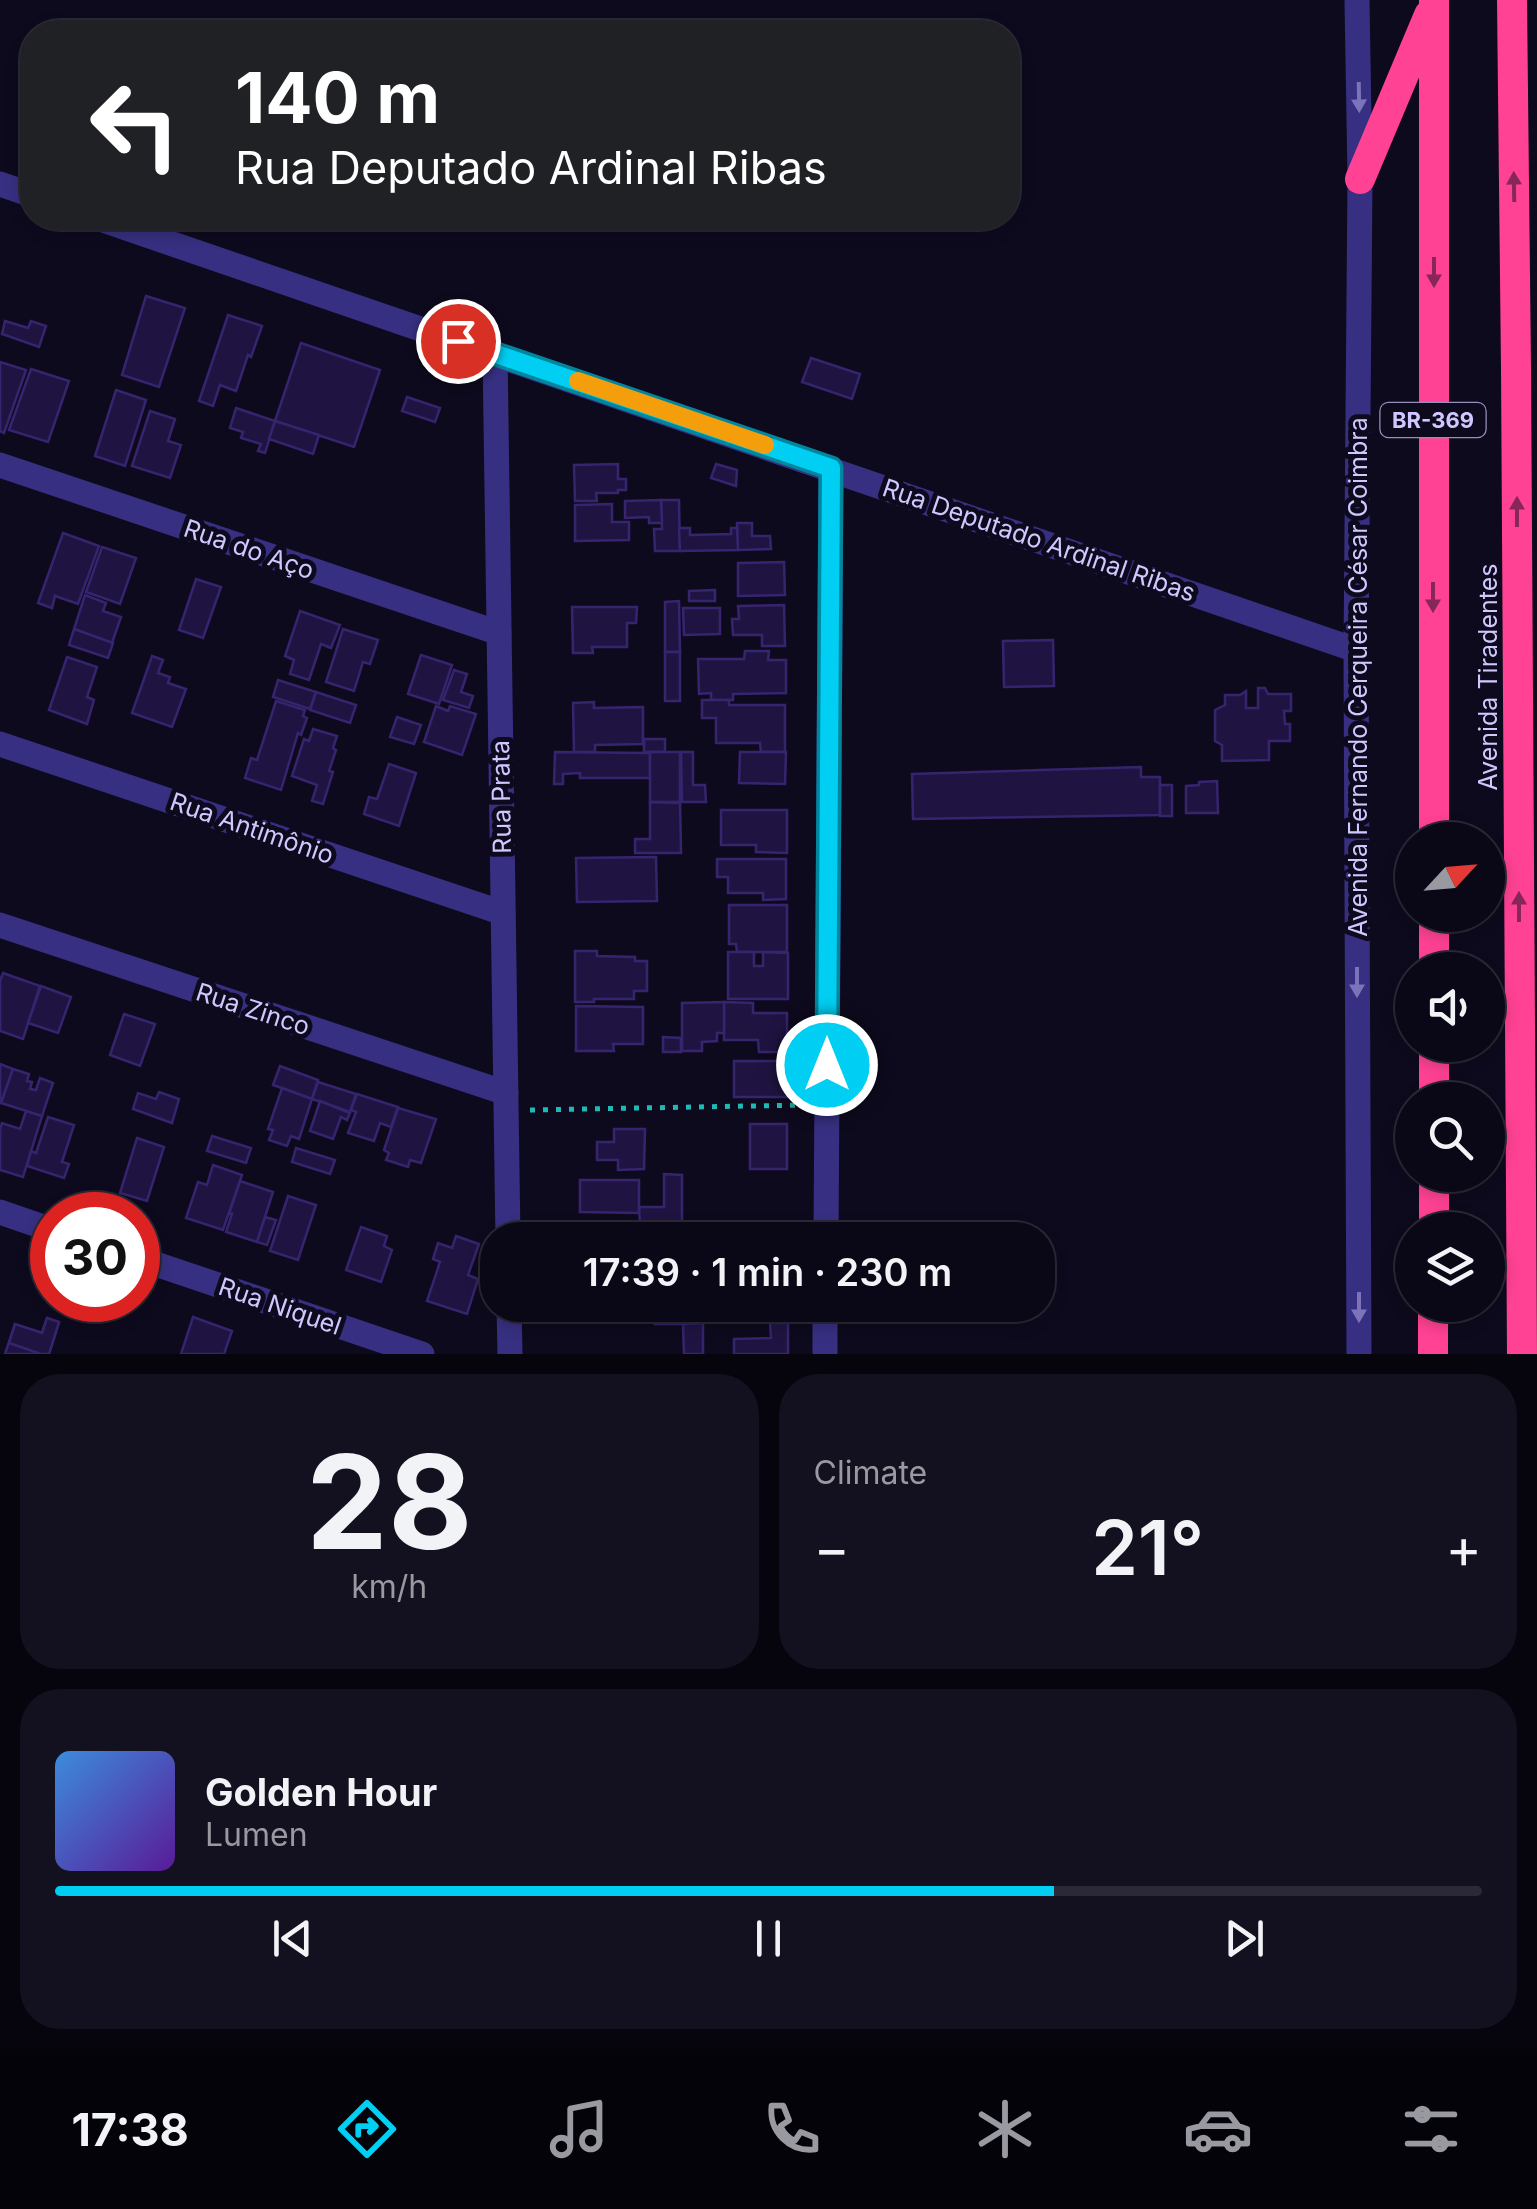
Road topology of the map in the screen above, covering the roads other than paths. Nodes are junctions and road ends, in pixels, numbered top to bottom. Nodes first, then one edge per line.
1 (1357, 0) edge
2 (1512, 0) edge
3 (1434, 1) edge
4 (1360, 179) junction
5 (132, 230) edge
6 (495, 353) junction
7 (0, 465) edge
8 (831, 468) junction
9 (1527, 581) edge
10 (499, 633) junction
11 (1356, 650) junction
12 (0, 744) edge
13 (1434, 822) edge
14 (503, 913) junction
15 (0, 925) edge
16 (506, 1102) junction
17 (0, 1212) edge
18 (30, 1222) edge
19 (508, 1222) edge
20 (826, 1222) edge
21 (160, 1265) edge
22 (509, 1322) edge
23 (825, 1322) edge
24 (1433, 1322) edge
25 (422, 1354) edge
26 (510, 1354) edge
27 (825, 1354) edge
28 (1359, 1354) edge
29 (1433, 1354) edge
30 (1522, 1354) edge

1 -> 4 street, Avenida Fernando Cerqueira César Coimbra
9 -> 2 highway, Avenida Tiradentes / BR-369
3 - 4 highway
3 -> 13 highway, BR-369
4 - 11 street, Avenida Fernando Cerqueira César Coimbra
5 - 6 street, Rua Deputado Ardinal Ribas
6 - 8 street, Rua Deputado Ardinal Ribas
6 - 10 street, Rua Prata
7 - 10 street, Rua do Aço
8 - 11 street, Rua Deputado Ardinal Ribas
8 - 20 street
30 -> 9 highway, Avenida Tiradentes / BR-369
10 - 14 street, Rua Prata
11 -> 28 street, Avenida Fernando Cerqueira César Coimbra
12 - 14 street, Rua Antimônio
14 - 16 street, Rua Prata
15 - 16 street, Rua Zinco
16 - 19 street, Rua Prata
17 - 18 street
21 - 25 street, Rua Niquel
22 - 26 street
23 - 27 street
24 - 29 highway

